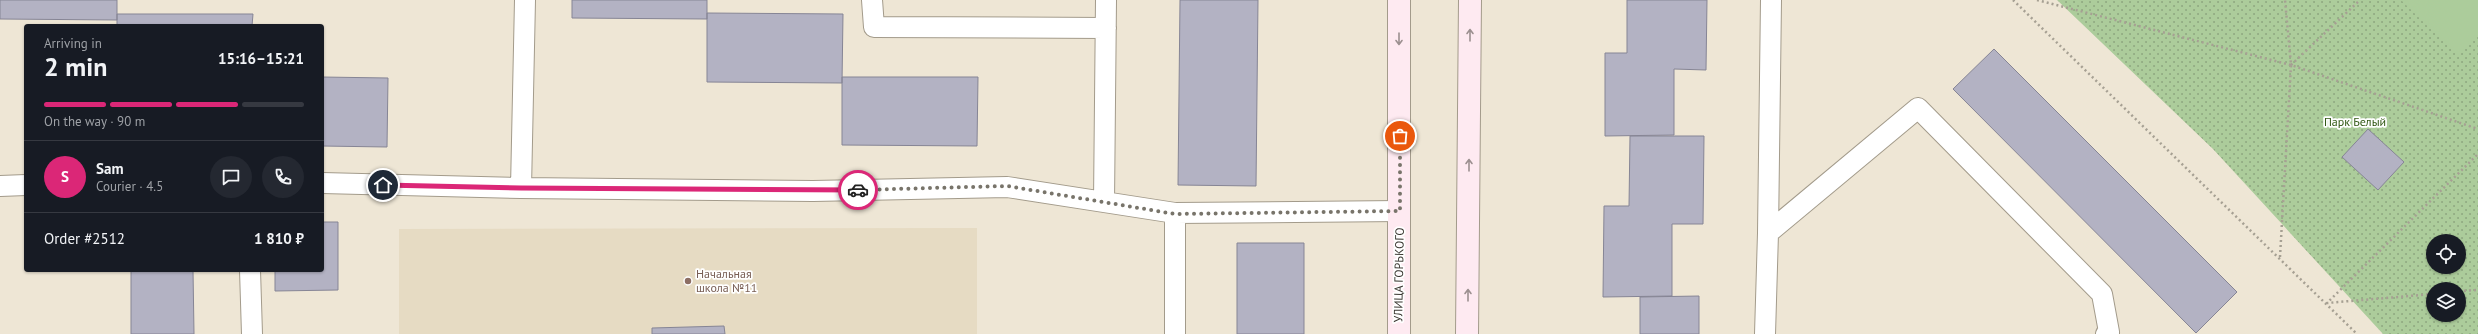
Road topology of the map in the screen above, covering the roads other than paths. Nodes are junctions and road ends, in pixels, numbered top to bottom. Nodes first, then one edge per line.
1 (525, 0) edge
2 (872, 0) edge
3 (1106, 0) edge
4 (1399, 0) edge
5 (1470, 0) edge
6 (1771, 0) edge
7 (1106, 28) junction
8 (324, 183) edge
9 (24, 185) edge
10 (0, 186) edge
11 (521, 188) junction
12 (1104, 202) junction
13 (1400, 211) junction
14 (1175, 214) junction
15 (1768, 233) junction
16 (250, 272) edge
17 (252, 334) edge
18 (1175, 334) edge
19 (1398, 334) edge
20 (1467, 334) edge
21 (1765, 334) edge
22 (2106, 334) edge

1 - 11 lane
2 - 7 lane
3 - 7 lane
4 -> 13 main road, УЛИЦА ГОРЬКОГО
20 -> 5 main road
6 - 15 lane
7 - 12 lane
8 - 11 lane
9 - 10 lane
11 - 12 lane
12 - 14 lane
13 - 14 lane
13 - 19 main road, УЛИЦА ГОРЬКОГО
14 - 18 lane
15 - 21 lane
15 - 22 lane
16 - 17 lane

